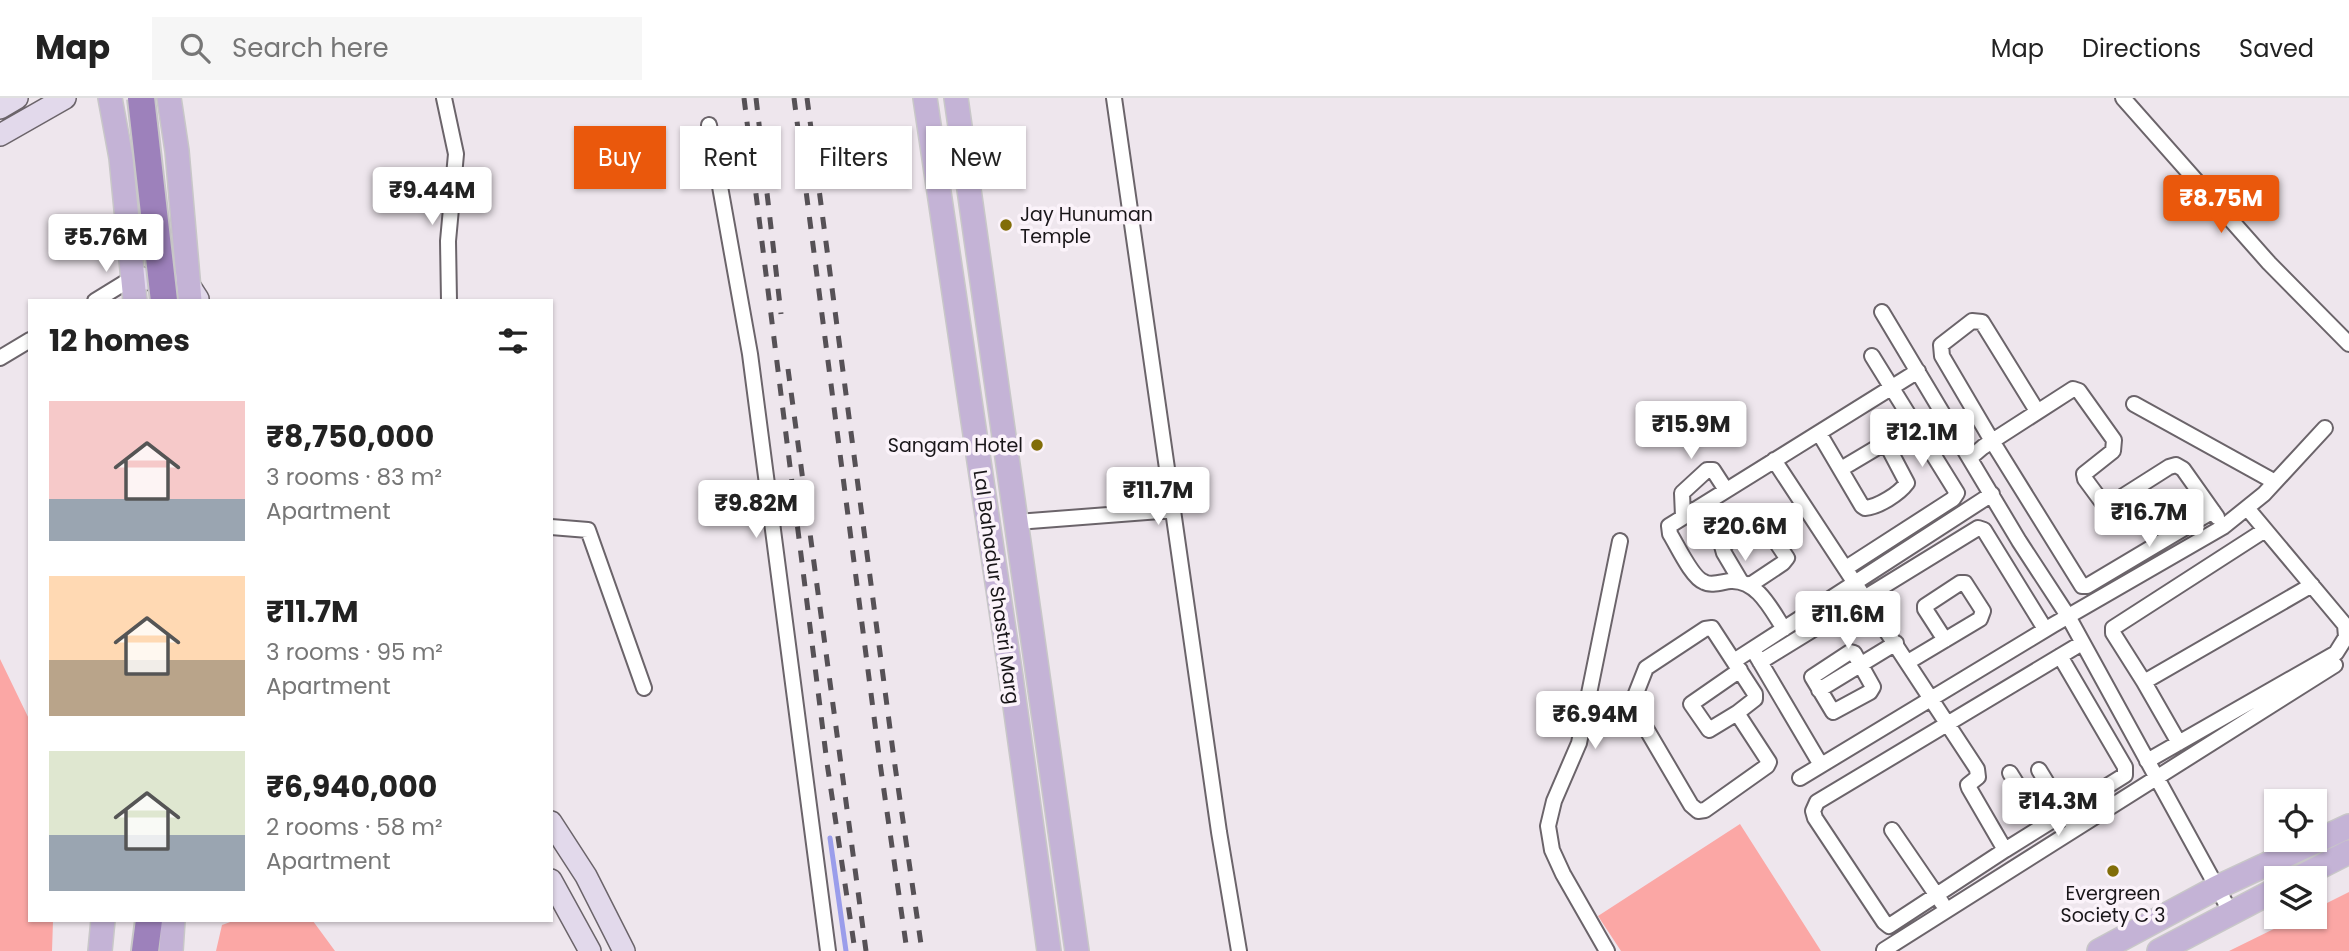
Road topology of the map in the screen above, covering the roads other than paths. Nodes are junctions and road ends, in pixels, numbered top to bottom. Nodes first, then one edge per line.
1 (17, 98) edge
2 (65, 98) edge
3 (110, 98) edge
4 (141, 98) edge
5 (153, 98) edge
6 (169, 98) edge
7 (444, 98) edge
8 (925, 98) edge
9 (956, 98) edge
10 (1114, 98) edge
11 (2123, 98) edge
12 (0, 108) edge
13 (709, 124) dead end
14 (0, 135) edge
15 (135, 277) junction
16 (188, 297) edge
17 (98, 299) edge
18 (135, 299) edge
19 (164, 299) edge
20 (449, 299) edge
21 (1882, 312) dead end
22 (28, 341) edge
23 (2349, 344) edge
24 (1872, 356) dead end
25 (0, 358) edge
26 (1918, 371) junction
27 (1892, 387) junction
28 (2134, 404) dead end
29 (2037, 411) junction
30 (2325, 428) dead end
31 (1819, 433) junction
32 (1992, 442) junction
33 (1970, 458) junction
34 (1774, 460) junction
35 (1841, 469) junction
36 (2275, 482) junction
37 (1726, 490) junction
38 (1992, 494) junction
39 (2247, 508) junction
40 (1173, 510) junction
41 (1935, 511) junction
42 (2213, 511) junction
43 (1683, 516) junction
44 (1017, 522) junction
45 (1944, 525) junction
46 (553, 527) edge
47 (2223, 527) junction
48 (2266, 530) junction
49 (1620, 541) dead end
50 (1955, 541) junction
51 (1872, 551) junction
52 (1881, 566) junction
53 (1846, 568) junction
54 (1891, 581) junction
55 (1745, 582) junction
56 (1856, 583) junction
57 (2312, 585) junction
58 (1865, 597) junction
59 (1827, 601) junction
60 (1028, 608) junction
61 (1001, 611) junction
62 (1836, 614) junction
63 (2068, 616) junction
64 (1784, 628) junction
65 (2045, 629) junction
66 (1945, 640) dead end
67 (1896, 643) junction
68 (2082, 643) junction
69 (1756, 655) junction
70 (2060, 656) junction
71 (1908, 662) junction
72 (1861, 664) junction
73 (2335, 665) dead end
74 (1737, 666) junction
75 (2144, 682) junction
76 (643, 688) dead end
77 (1932, 698) junction
78 (1737, 713) junction
79 (1948, 723) junction
80 (2179, 743) junction
81 (2147, 761) junction
82 (1821, 765) junction
83 (2039, 770) dead end
84 (2010, 773) dead end
85 (1800, 778) dead end
86 (2157, 779) junction
87 (2065, 813) junction
88 (553, 825) edge
89 (2043, 826) junction
90 (2349, 826) edge
91 (2074, 828) junction
92 (1892, 830) dead end
93 (2005, 850) junction
94 (2349, 852) edge
95 (571, 853) junction
96 (553, 865) edge
97 (2322, 866) edge
98 (553, 884) edge
99 (2218, 887) junction
100 (1937, 895) junction
101 (2264, 896) edge
102 (1947, 910) junction
103 (2231, 913) junction
104 (103, 922) edge
105 (139, 922) edge
106 (149, 922) edge
107 (173, 922) edge
108 (1884, 950) edge
109 (100, 951) edge
110 (136, 951) edge
111 (145, 951) edge
112 (171, 951) edge
113 (590, 951) edge
114 (624, 951) edge
115 (828, 951) edge
116 (1049, 951) edge
117 (1077, 951) edge
118 (1239, 951) edge
119 (1607, 951) edge
120 (2099, 951) edge
121 (2159, 951) edge

1 - 12 main road
2 - 14 main road
3 - 15 main road
4 - 19 highway, bridge
5 - 16 highway
6 - 16 main road
7 - 20 street
8 - 61 main road, Lal Bahadur Shastri Marg
9 - 44 main road, Lal Bahadur Shastri Marg
10 - 40 street
11 - 23 street
13 - 115 street
15 - 16 main road
15 - 17 street
15 - 18 main road
21 - 26 street
22 - 25 street
24 - 27 street
26 - 27 street
26 - 33 street
27 - 31 street
27 - 41 street
28 - 36 street
29 - 32 street
29 - 32 street
29 - 42 street
30 - 36 street
31 - 34 street
31 - 35 street
32 - 33 street
32 - 42 street
33 - 38 street
34 - 37 street
34 - 53 street
35 - 35 street
36 - 39 street
37 - 43 street
37 - 43 street
38 - 45 street
38 - 63 street
39 - 47 street
39 - 48 street
40 - 44 street
40 - 118 street
41 - 45 street
41 - 51 street
42 - 47 street
43 - 55 street
44 - 60 main road, Lal Bahadur Shastri Marg
45 - 50 street
45 - 52 street
46 - 76 street
47 - 63 street
48 - 57 street
48 - 75 street
49 - 119 street
50 - 54 street
50 - 65 street
51 - 52 street
51 - 53 street
52 - 54 street
52 - 56 street
53 - 56 street
54 - 58 street
55 - 55 street
55 - 64 street
56 - 58 street
56 - 59 street
57 - 75 street
57 - 80 street
58 - 62 street
58 - 67 street
59 - 62 street
59 - 64 street
60 - 61 main road
60 - 117 main road, Lal Bahadur Shastri Marg
61 - 116 main road, Lal Bahadur Shastri Marg
62 - 69 street
63 - 65 street
63 - 68 street
64 - 69 street
65 - 77 street
66 - 71 street
67 - 71 street
67 - 72 street
68 - 70 street
68 - 81 street
69 - 74 street
69 - 82 street
70 - 79 street
70 - 87 street
71 - 77 street
72 - 72 street
73 - 86 street
74 - 78 street
74 - 78 street
74 - 78 street
75 - 80 street
77 - 79 street
77 - 82 street
79 - 93 street
79 - 100 street
80 - 81 street
81 - 86 street
82 - 85 street
83 - 87 street
84 - 89 street
86 - 91 street
86 - 99 street
87 - 89 street
87 - 91 street
88 - 95 main road
89 - 93 street
90 - 99 main road
91 - 102 street
92 - 100 street
93 - 100 street
94 - 97 main road
95 - 96 main road
95 - 114 main road
98 - 113 main road
99 - 103 street
99 - 120 main road
100 - 102 street
101 - 103 main road
102 - 108 street
103 - 121 main road
104 - 109 main road
105 - 110 highway
106 - 111 highway
107 - 112 main road

